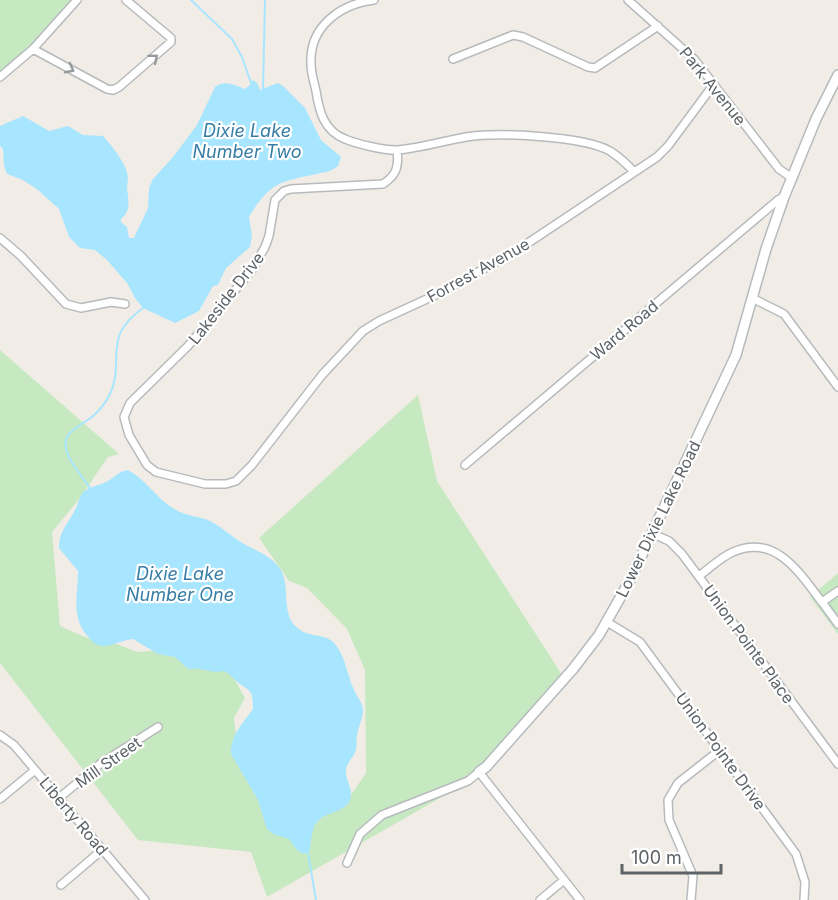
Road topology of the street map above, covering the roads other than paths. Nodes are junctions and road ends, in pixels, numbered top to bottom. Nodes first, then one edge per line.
1 (77, 0) edge
2 (126, 0) edge
3 (374, 0) edge
4 (628, 0) edge
5 (658, 26) junction
6 (33, 49) junction
7 (453, 59) dead end
8 (838, 75) edge
9 (0, 77) edge
10 (714, 84) junction
11 (397, 150) junction
12 (634, 172) junction
13 (792, 178) junction
14 (784, 197) junction
15 (0, 238) edge
16 (752, 298) junction
17 (125, 304) dead end
18 (838, 387) edge
19 (252, 465) joint
20 (465, 465) dead end
21 (651, 533) junction
22 (699, 576) junction
23 (838, 591) edge
24 (822, 602) junction
25 (607, 622) junction
26 (838, 624) edge
27 (158, 727) dead end
28 (0, 735) edge
29 (720, 750) junction
30 (838, 764) edge
31 (35, 770) junction
32 (479, 772) junction
33 (59, 798) junction
34 (0, 800) edge
35 (102, 849) junction
36 (347, 863) dead end
37 (564, 880) junction
38 (61, 885) dead end
39 (145, 900) edge
40 (540, 900) edge
41 (580, 900) edge
42 (691, 900) edge
43 (804, 900) edge

1 - 6 street
6 -> 2 street
3 - 11 street
4 - 5 street, Park Avenue
5 - 7 street
5 - 10 street, Park Avenue
6 - 9 street
8 - 13 street, Lower Dixie Lake Road
10 - 12 street, Forrest Avenue
10 - 13 street, Park Avenue
11 - 12 street
11 - 19 street, Lakeside Drive
12 - 19 street, Forrest Avenue
13 - 14 street, Lower Dixie Lake Road
14 - 16 street, Lower Dixie Lake Road
14 - 20 street, Ward Road
15 - 17 street
16 - 18 street
16 - 21 street, Lower Dixie Lake Road
21 - 22 street, Union Pointe Place
21 - 25 street, Lower Dixie Lake Road
22 - 24 street
22 - 30 street, Union Pointe Place
23 - 24 street
24 - 26 street
25 - 29 street, Union Pointe Drive
25 - 32 street, Lower Dixie Lake Road
27 - 33 street, Mill Street
28 - 31 street, Liberty Road
29 - 42 street
29 - 43 street, Union Pointe Drive
31 - 33 street, Liberty Road
31 - 34 street
32 - 36 street, Lower Dixie Lake Road
32 - 37 street
33 - 35 street, Liberty Road
35 - 38 street
35 - 39 street, Liberty Road
37 - 40 street
37 - 41 street

